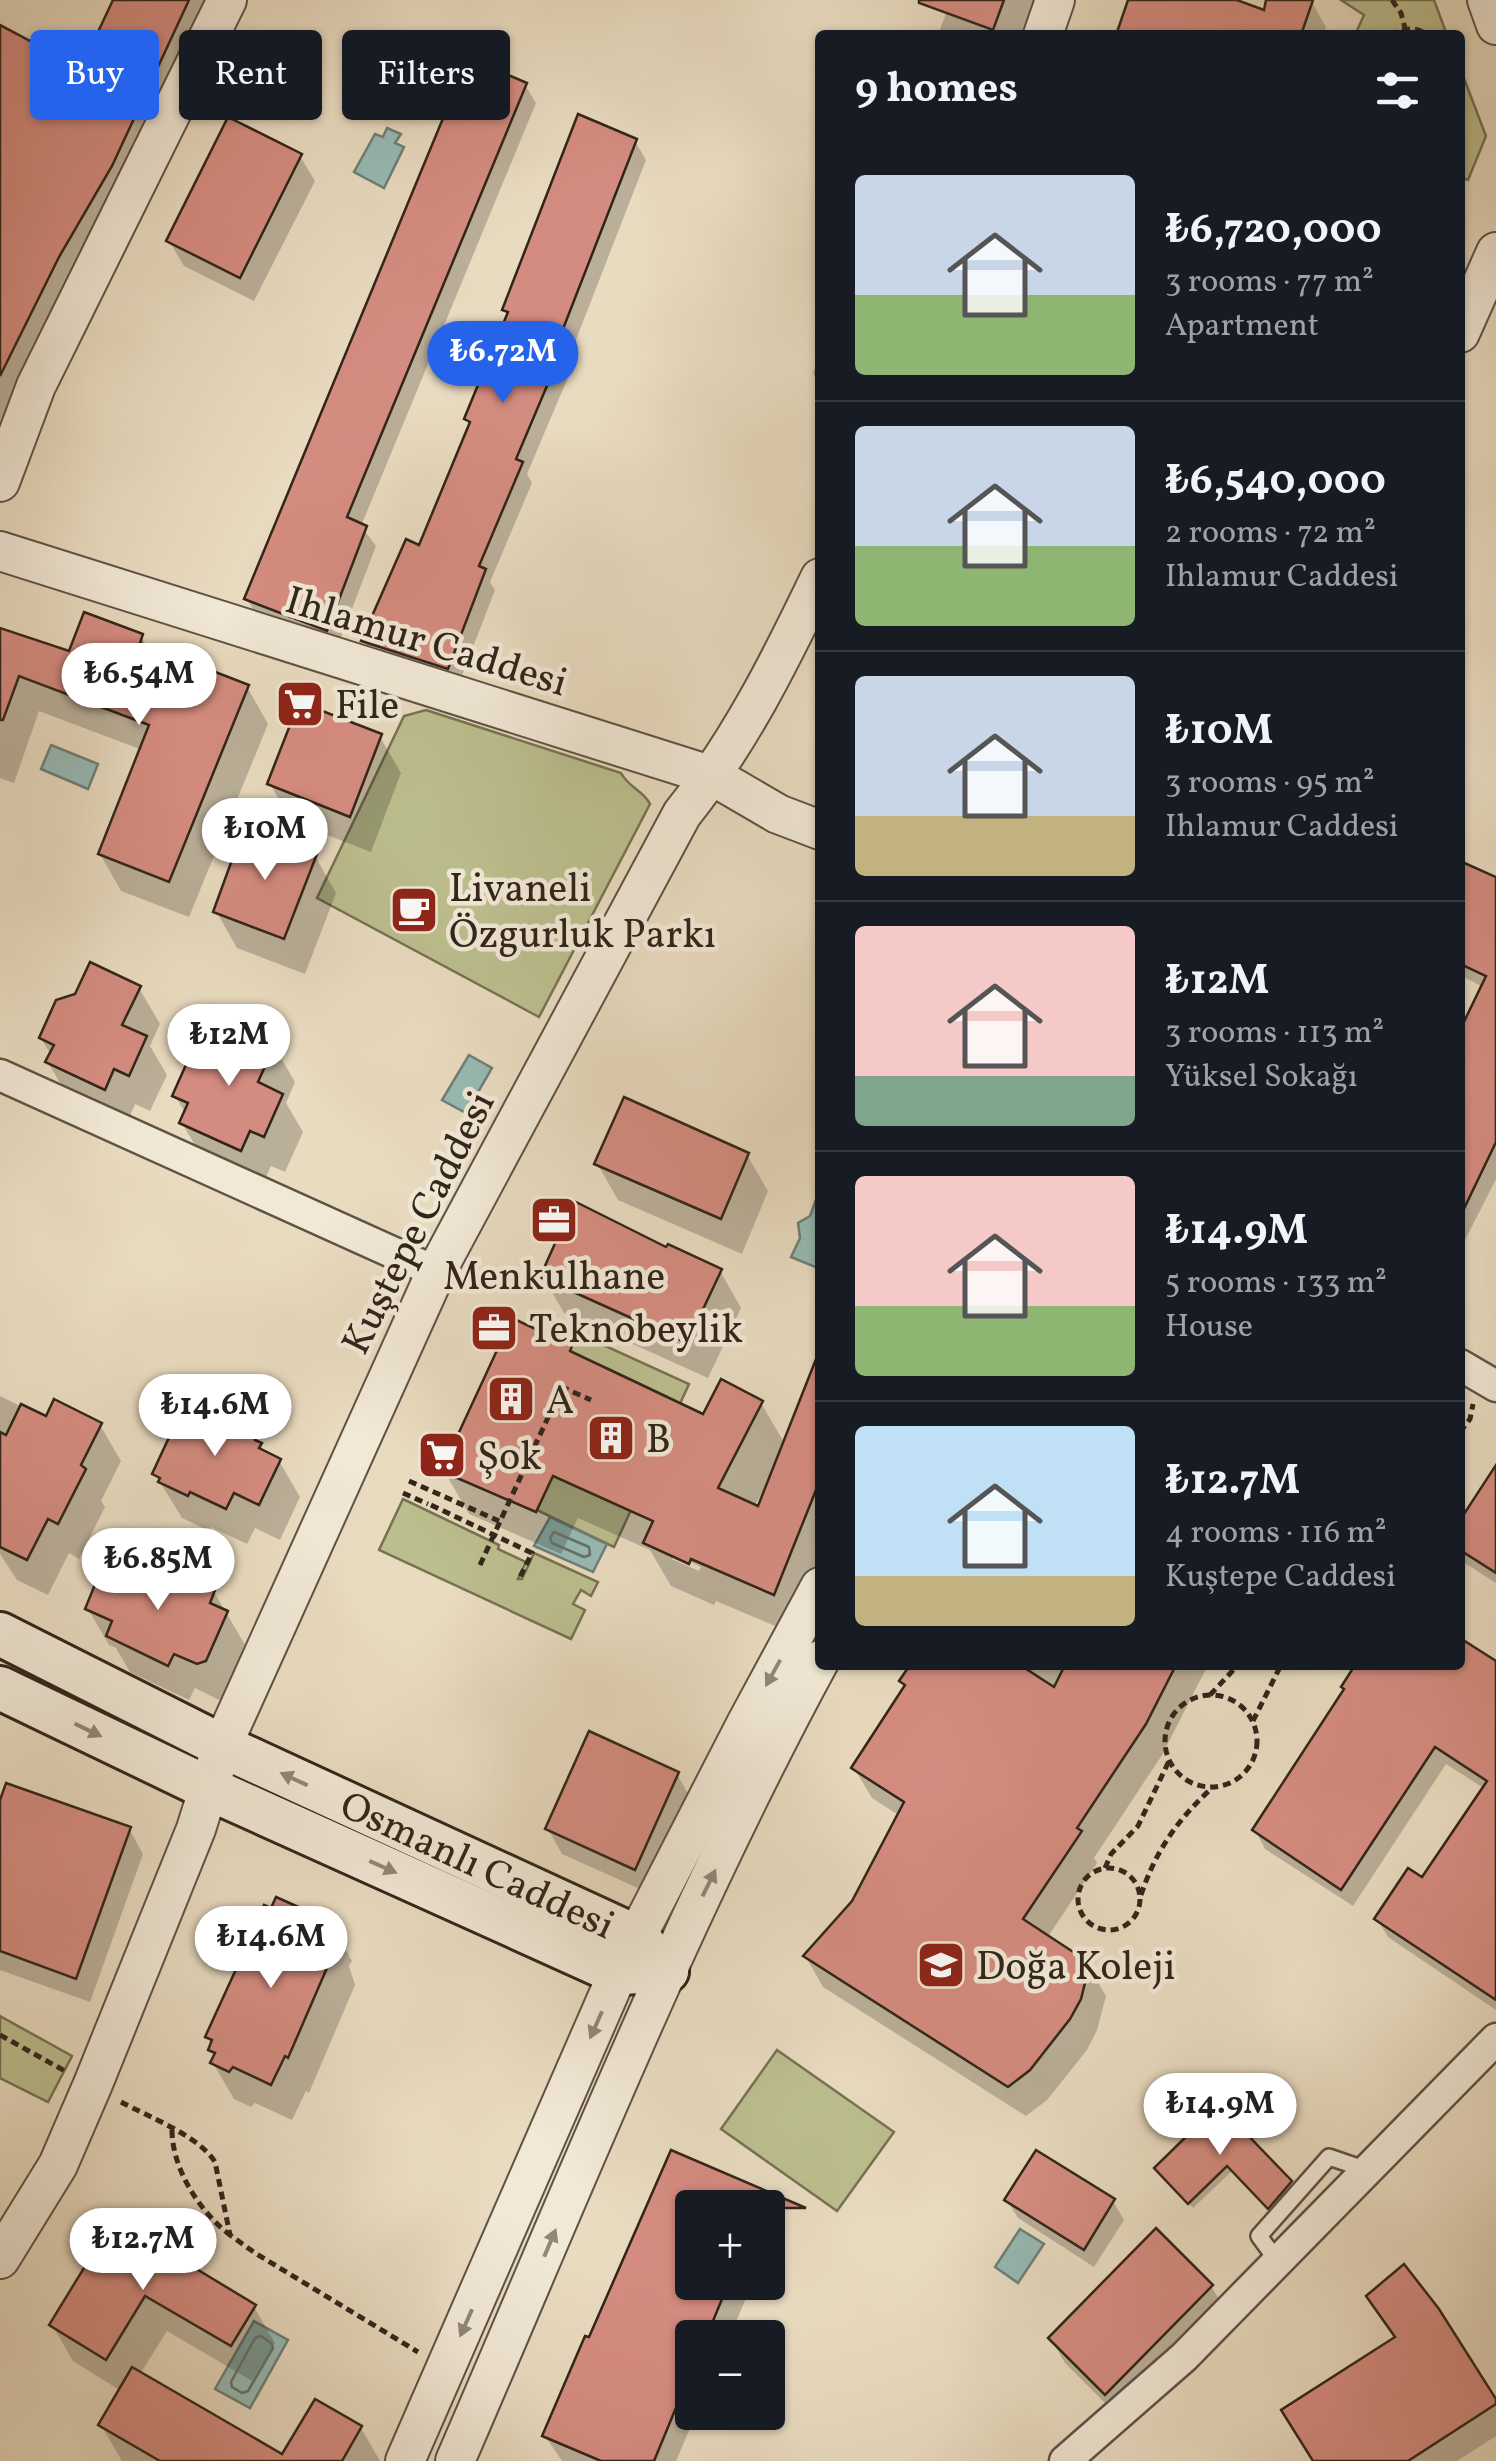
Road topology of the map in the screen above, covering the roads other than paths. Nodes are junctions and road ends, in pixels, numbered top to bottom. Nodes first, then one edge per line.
1 (227, 0) edge
2 (1055, 0) edge
3 (1487, 0) edge
4 (1496, 25) edge
5 (1045, 30) edge
6 (1496, 252) edge
7 (1465, 322) edge
8 (0, 482) edge
9 (0, 551) edge
10 (815, 588) edge
11 (713, 776) junction
12 (815, 828) edge
13 (0, 1075) edge
14 (436, 1272) junction
15 (1465, 1369) edge
16 (1496, 1386) edge
17 (815, 1596) edge
18 (0, 1634) edge
19 (815, 1669) edge
20 (0, 1688) edge
21 (222, 1746) junction
22 (210, 1790) junction
23 (628, 1955) junction
24 (667, 1971) junction
25 (1496, 2039) edge
26 (0, 2259) edge
27 (405, 2461) edge
28 (455, 2461) edge
29 (1066, 2461) edge

1 - 8 street
2 - 5 street
3 - 4 street
6 - 7 street
9 - 11 street, Ihlamur Caddesi
10 - 11 street, Kuştepe Caddesi
11 - 12 street, Ihlamur Caddesi
11 - 14 street, Kuştepe Caddesi
13 - 14 street
14 - 21 street, Kuştepe Caddesi
15 - 16 street
17 -> 23 street
18 - 21 main road, Osmanlı Caddesi
24 -> 19 street
20 -> 22 main road, Osmanlı Caddesi
21 - 22 street, Kuştepe Caddesi
23 -> 21 main road, Osmanlı Caddesi
22 -> 23 main road, Osmanlı Caddesi
22 - 26 street, Kuştepe Caddesi
23 - 24 main road, Osmanlı Caddesi
23 -> 27 street
28 -> 24 street
25 - 29 street

